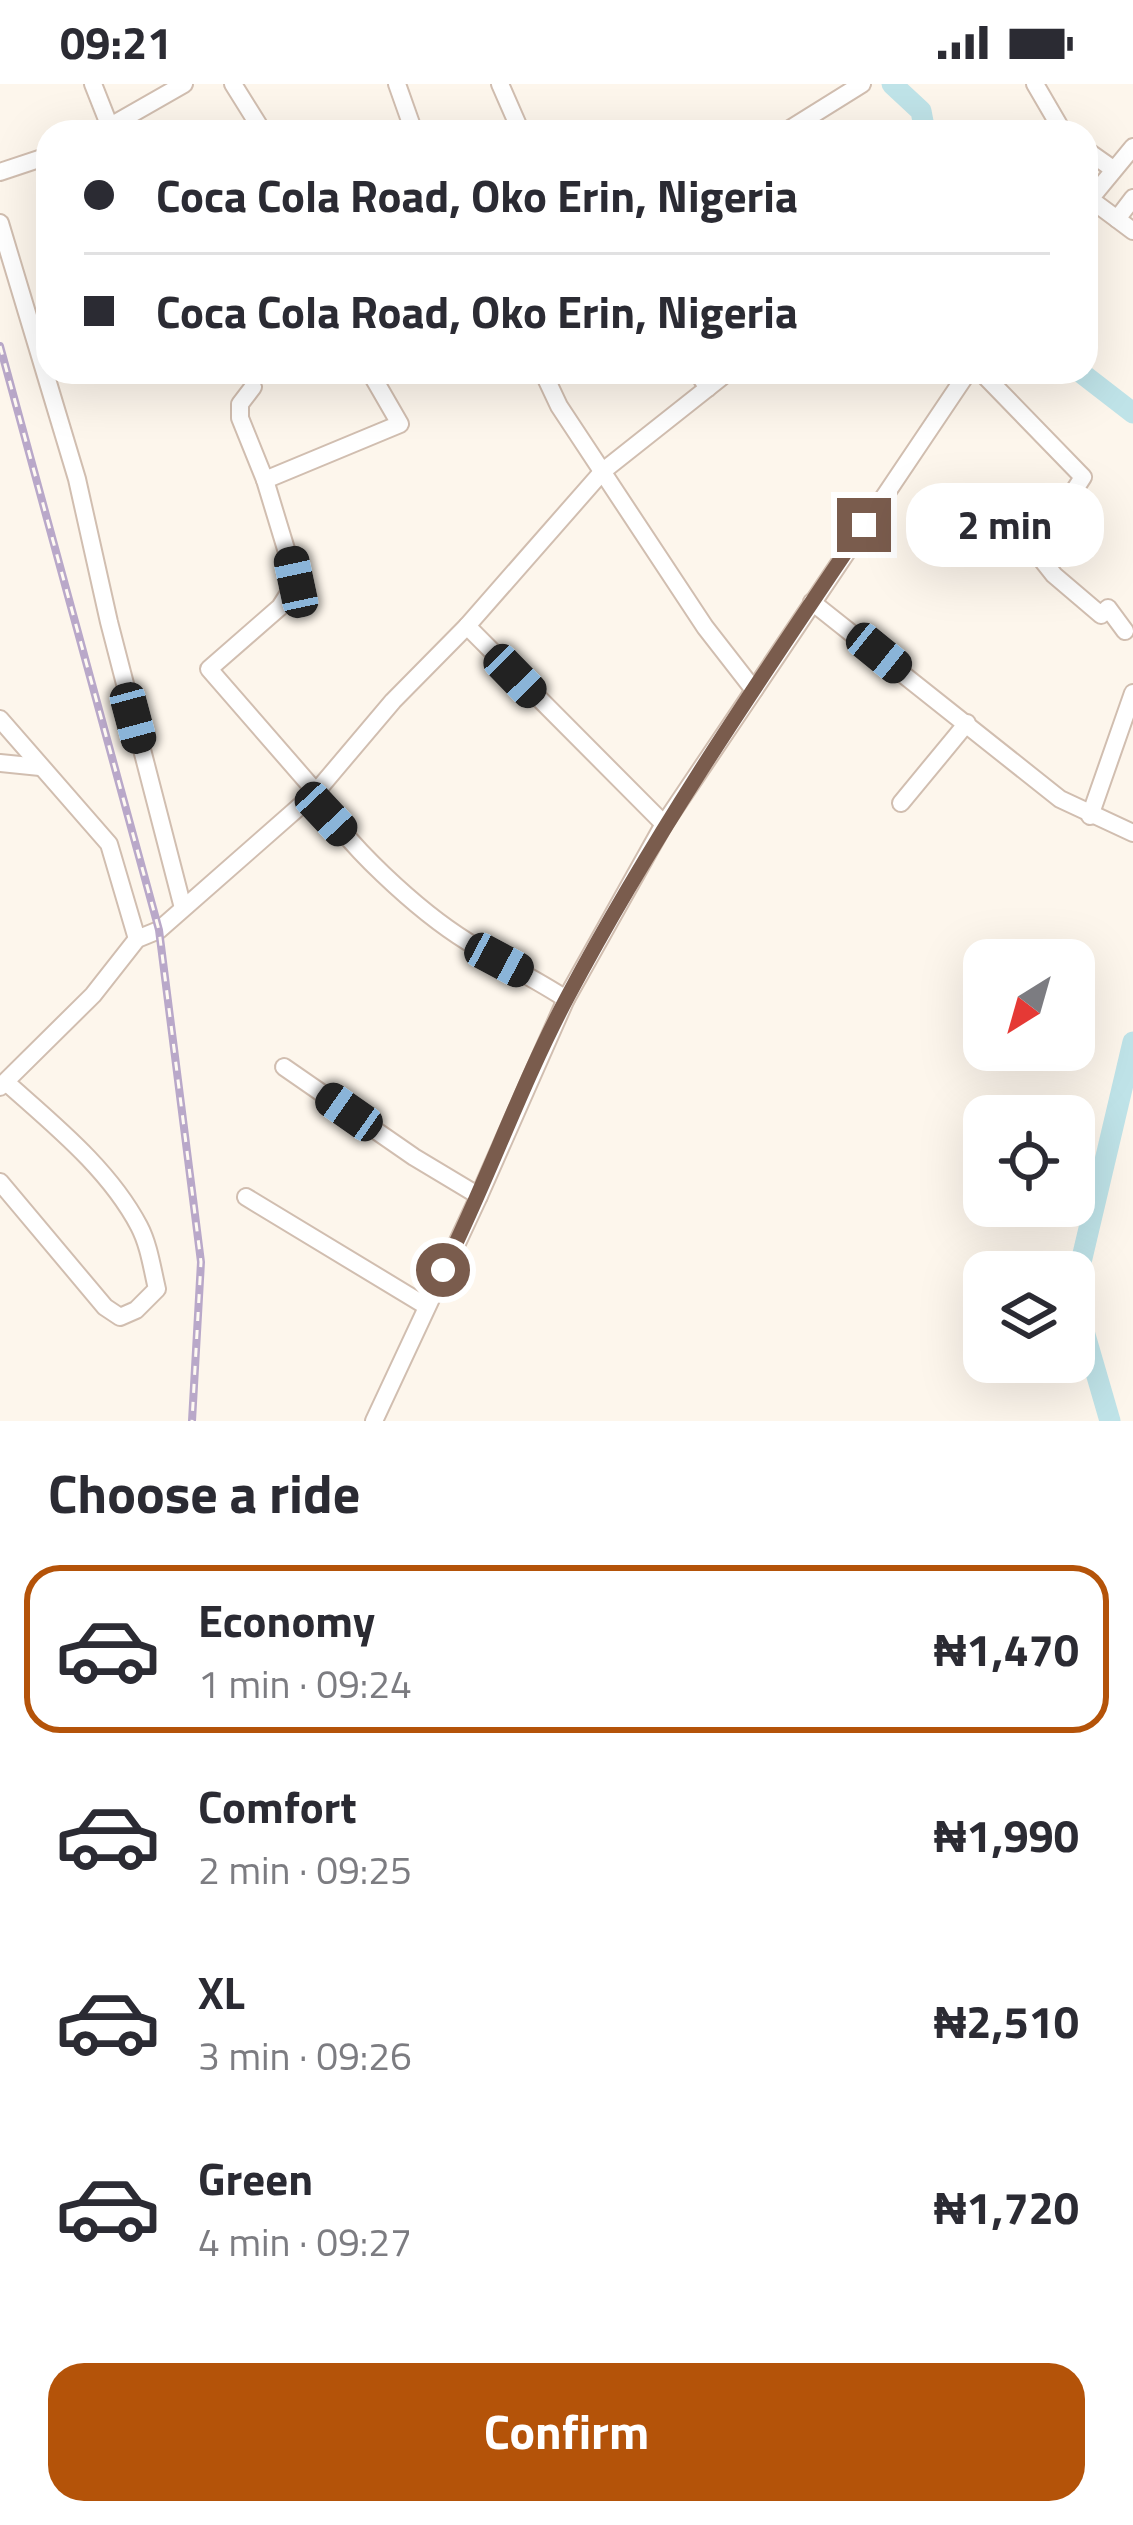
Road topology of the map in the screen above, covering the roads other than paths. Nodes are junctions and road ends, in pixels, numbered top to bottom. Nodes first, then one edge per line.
1 (92, 84) edge
2 (184, 84) edge
3 (233, 84) edge
4 (397, 84) edge
5 (500, 84) edge
6 (862, 84) edge
7 (1035, 84) edge
8 (102, 120) edge
9 (121, 120) edge
10 (256, 120) edge
11 (410, 120) edge
12 (516, 120) edge
13 (804, 120) edge
14 (1056, 120) edge
15 (1133, 147) edge
16 (1098, 159) edge
17 (36, 160) edge
18 (1113, 169) junction
19 (0, 172) edge
20 (1098, 189) edge
21 (1133, 198) edge
22 (1098, 208) edge
23 (1117, 219) junction
24 (0, 223) edge
25 (1133, 231) edge
26 (36, 324) edge
27 (53, 384) edge
28 (377, 384) edge
29 (549, 384) edge
30 (698, 384) edge
31 (960, 384) edge
32 (993, 384) edge
33 (253, 388) dead end
34 (603, 470) junction
35 (266, 480) junction
36 (812, 602) junction
37 (467, 626) junction
38 (1126, 631) dead end
39 (754, 690) junction
40 (1133, 693) edge
41 (0, 719) edge
42 (968, 723) junction
43 (14, 740) junction
44 (0, 763) edge
45 (40, 767) junction
46 (316, 792) junction
47 (901, 802) dead end
48 (1090, 816) junction
49 (664, 824) junction
50 (1133, 833) edge
51 (183, 908) junction
52 (137, 939) junction
53 (566, 999) junction
54 (284, 1067) dead end
55 (3, 1085) edge
56 (0, 1182) edge
57 (246, 1196) dead end
58 (479, 1196) junction
59 (426, 1306) junction
60 (374, 1421) edge

1 - 8 street
2 - 9 street
3 - 10 street
4 - 11 street
5 - 12 street
6 - 13 street
7 - 14 street
15 - 18 street
16 - 18 street
17 - 19 street
18 - 20 street
21 - 23 street
22 - 23 street
23 - 25 street
24 - 26 street
27 - 51 street
28 - 35 street
29 - 34 street
30 - 34 street
31 - 36 street
32 - 38 street
33 - 35 street
34 - 37 street
34 - 39 street
35 - 46 street
36 - 39 street
36 - 42 street
37 - 46 street
37 - 49 street
39 - 49 street
40 - 48 street
41 - 43 street
42 - 47 street
42 - 48 street
43 - 44 street
43 - 45 street
44 - 45 street
45 - 52 street
46 - 51 street
46 - 53 street
48 - 50 street
49 - 53 street
51 - 52 street
52 - 55 street
53 - 58 street
54 - 58 street
55 - 56 street
57 - 59 street
58 - 59 street
59 - 60 street

